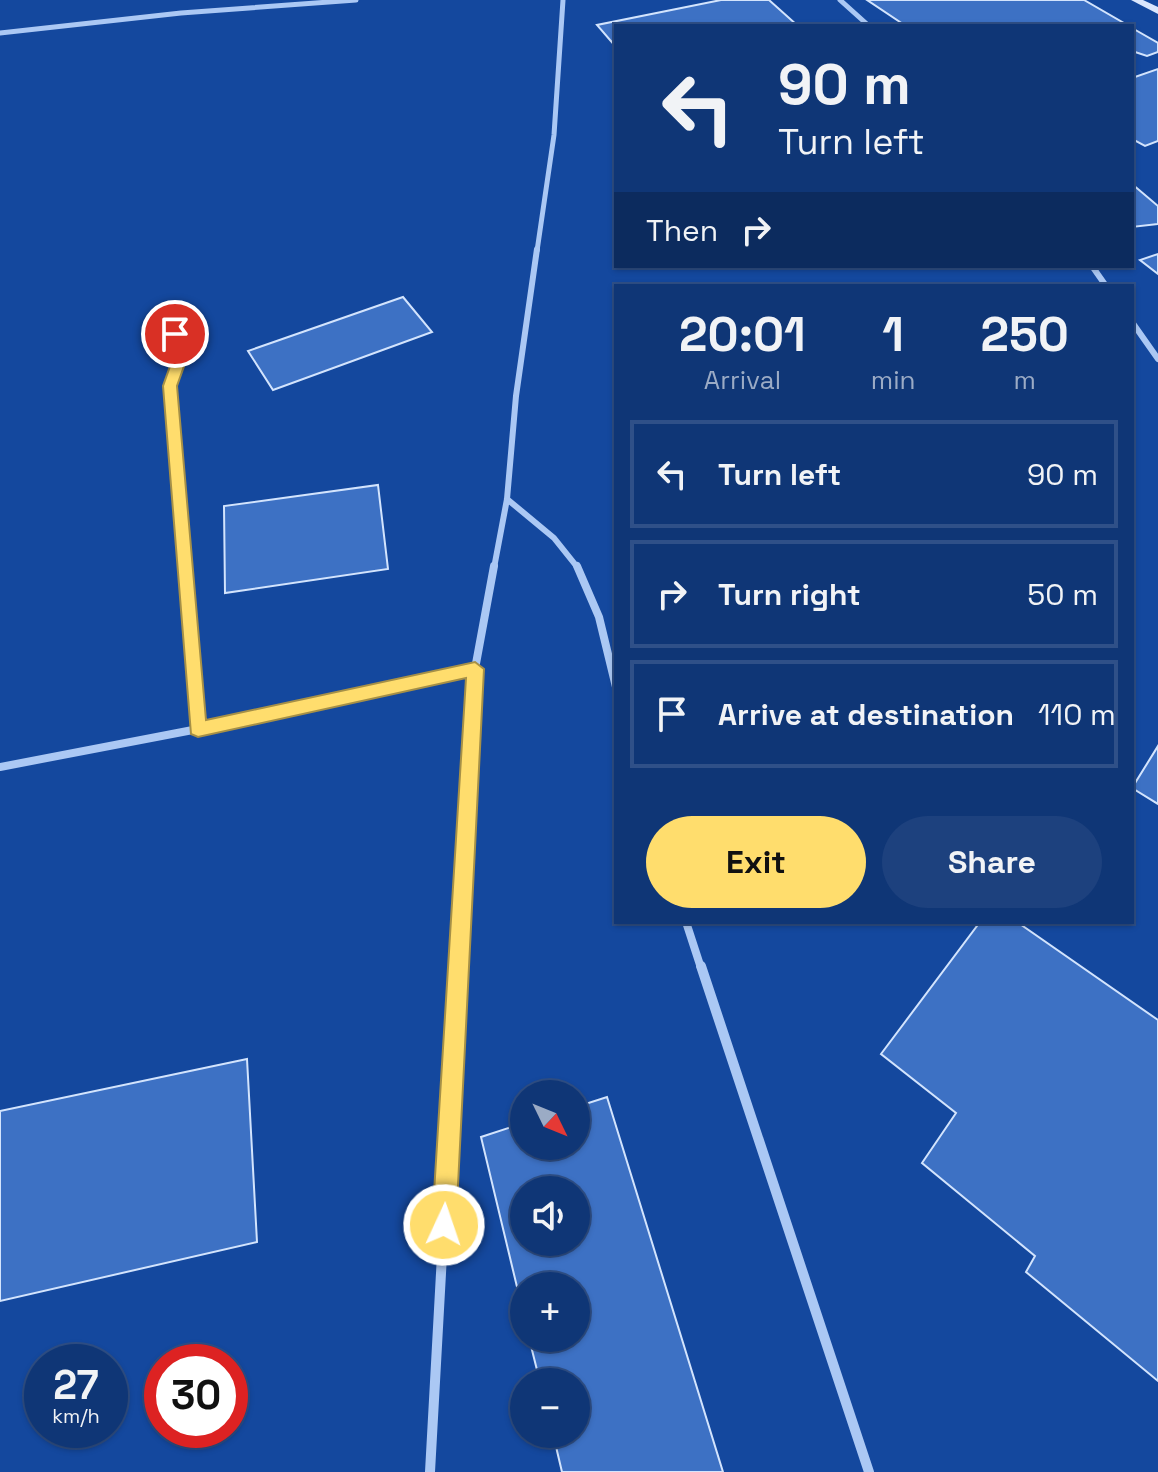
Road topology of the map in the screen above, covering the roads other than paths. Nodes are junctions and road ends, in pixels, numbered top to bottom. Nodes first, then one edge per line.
1 (356, 0) edge
2 (563, 0) edge
3 (840, 0) edge
4 (1136, 0) edge
5 (1158, 11) edge
6 (867, 24) edge
7 (0, 33) edge
8 (1134, 325) edge
9 (175, 334) dead end
10 (1158, 359) edge
11 (507, 499) junction
12 (475, 669) junction
13 (614, 678) edge
14 (198, 729) junction
15 (0, 767) edge
16 (687, 924) edge
17 (430, 1472) edge
18 (869, 1472) edge

1 - 7 street
2 - 11 street
3 - 6 street
4 - 5 main road
8 - 10 street
9 - 14 street
11 - 12 street
11 - 13 street
12 - 14 street
12 - 17 street
14 - 15 street
16 - 18 street

